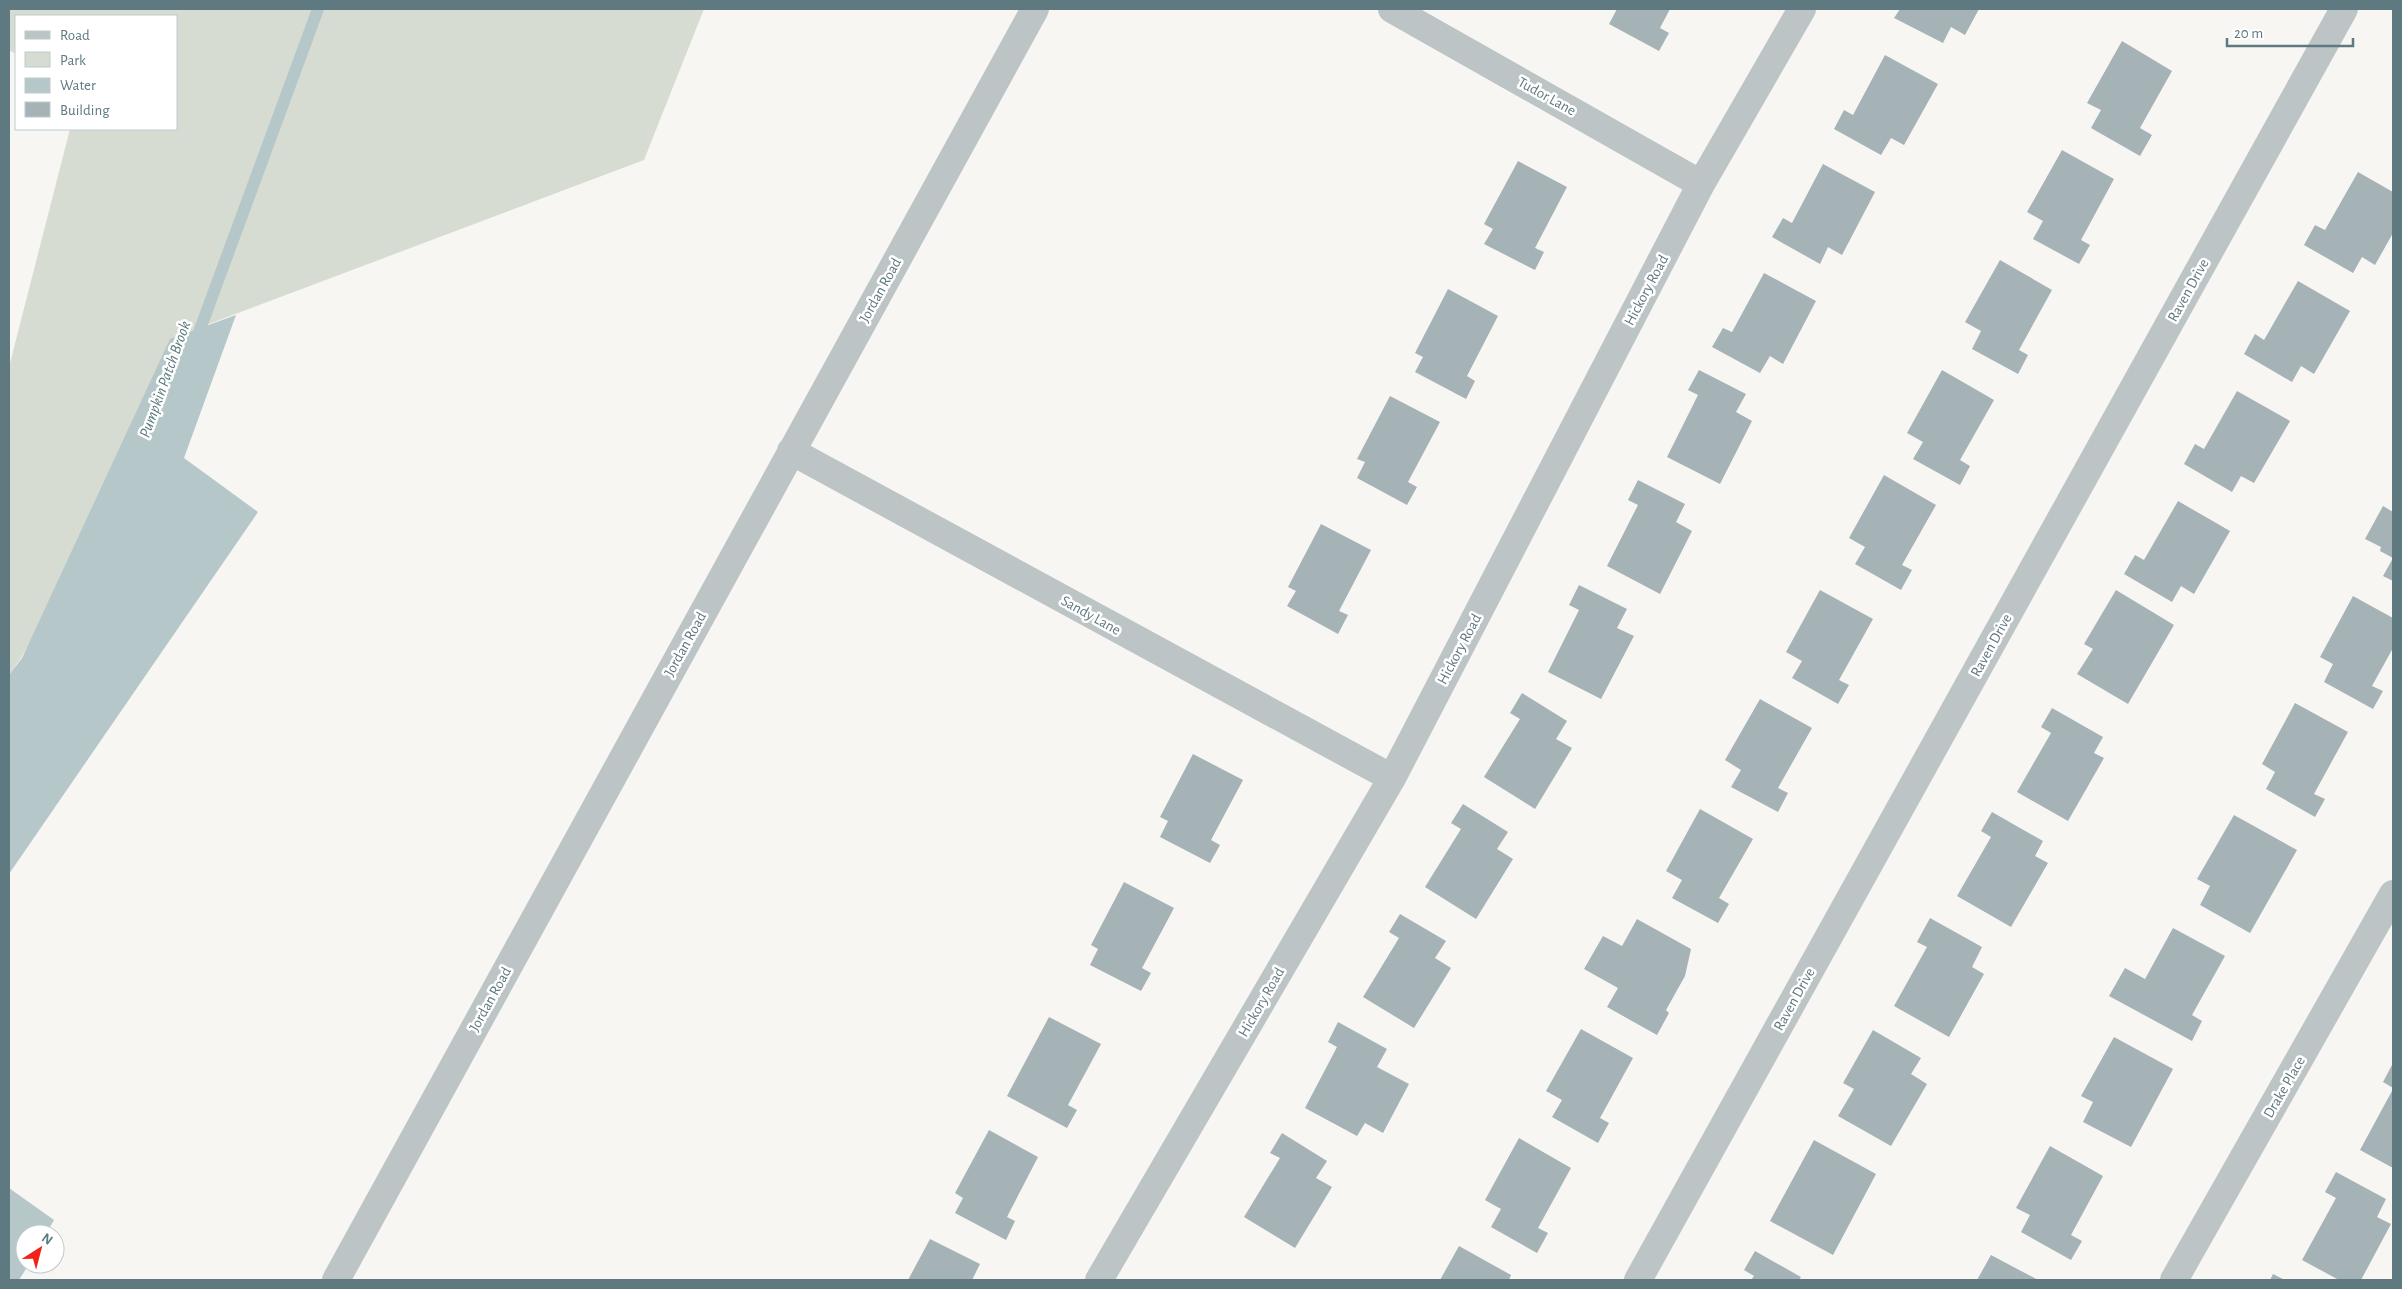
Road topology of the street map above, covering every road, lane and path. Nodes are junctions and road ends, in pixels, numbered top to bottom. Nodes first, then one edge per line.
1 (1035, 9) edge
2 (1392, 9) edge
3 (1802, 9) edge
4 (2344, 9) edge
5 (1702, 184) junction
6 (791, 451) junction
7 (1392, 778) junction
8 (2393, 897) edge
9 (336, 1280) edge
10 (1099, 1280) edge
11 (1638, 1280) edge
12 (2174, 1280) edge

1 - 6 street, Jordan Road
2 - 5 street, Tudor Lane
3 - 5 street, Hickory Road
4 - 11 street, Raven Drive
5 - 7 street, Hickory Road
6 - 7 street, Sandy Lane
6 - 9 street, Jordan Road
7 - 10 street, Hickory Road
8 - 12 street, Drake Place

